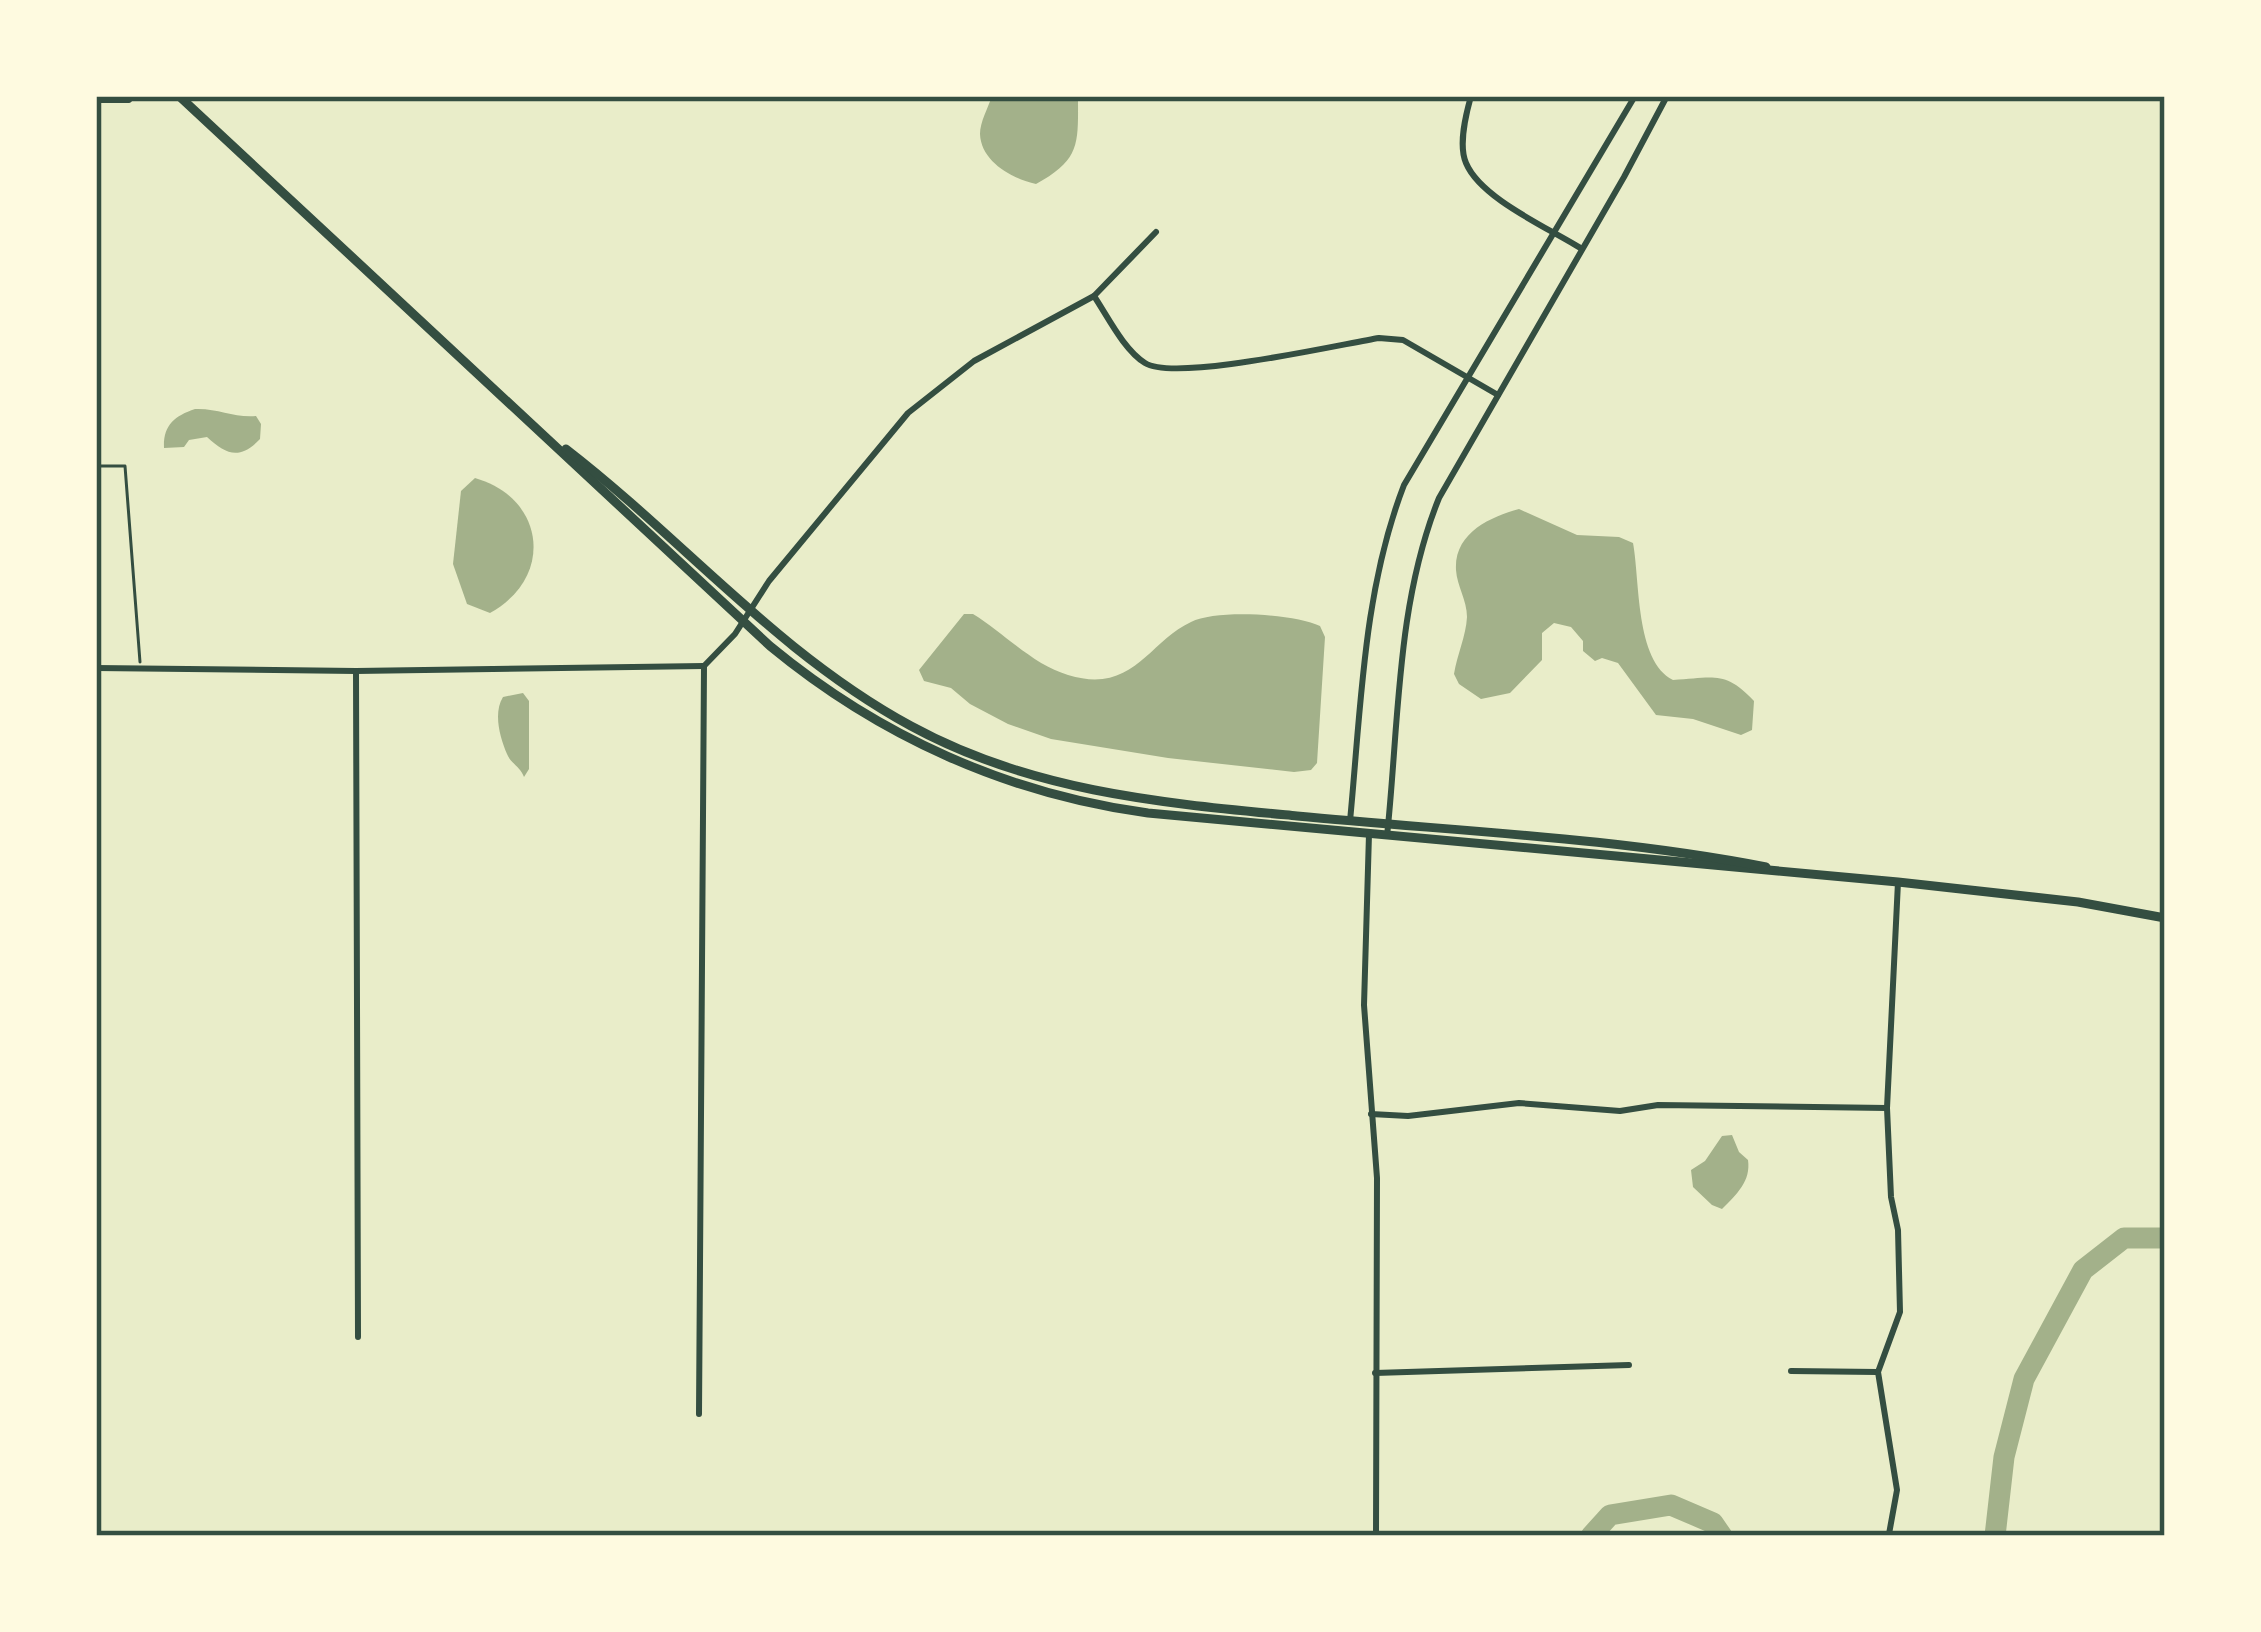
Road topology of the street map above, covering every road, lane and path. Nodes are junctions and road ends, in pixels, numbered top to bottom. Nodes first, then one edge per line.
1 (133, 96) edge
2 (179, 96) edge
3 (1471, 96) edge
4 (1635, 96) edge
5 (1666, 96) edge
6 (96, 100) edge
7 (1156, 232) dead end
8 (1556, 232) junction
9 (1582, 249) junction
10 (1094, 296) junction
11 (1469, 376) junction
12 (1498, 395) junction
13 (96, 466) edge
14 (746, 618) junction
15 (704, 666) junction
16 (96, 668) edge
17 (141, 668) junction
18 (356, 671) junction
19 (1350, 827) junction
20 (1387, 830) junction
21 (1369, 835) junction
22 (1898, 882) junction
23 (2165, 918) edge
24 (1887, 1108) junction
25 (1371, 1114) junction
26 (358, 1337) dead end
27 (1629, 1365) dead end
28 (1791, 1371) dead end
29 (1878, 1372) junction
30 (1375, 1373) junction
31 (699, 1414) dead end
32 (1889, 1534) edge
33 (1376, 1536) edge

1 - 6 street
2 - 14 main road
3 - 8 street
4 - 8 street
5 - 9 street
7 - 10 street
8 - 9 street
8 - 11 street
9 - 12 street
10 - 11 street
10 - 14 street
11 - 12 street
11 - 19 street
12 - 20 street
13 - 17 path
14 - 15 street
14 - 19 main road
15 - 18 street
15 - 31 street
16 - 17 street
17 - 18 street
18 - 26 street
19 - 20 main road
19 - 21 main road
20 - 21 main road
20 - 22 main road
21 - 25 street
22 - 23 main road
22 - 24 street
24 - 25 street
24 - 29 street
25 - 30 street
27 - 30 street
28 - 29 street
29 - 32 street
30 - 33 street

